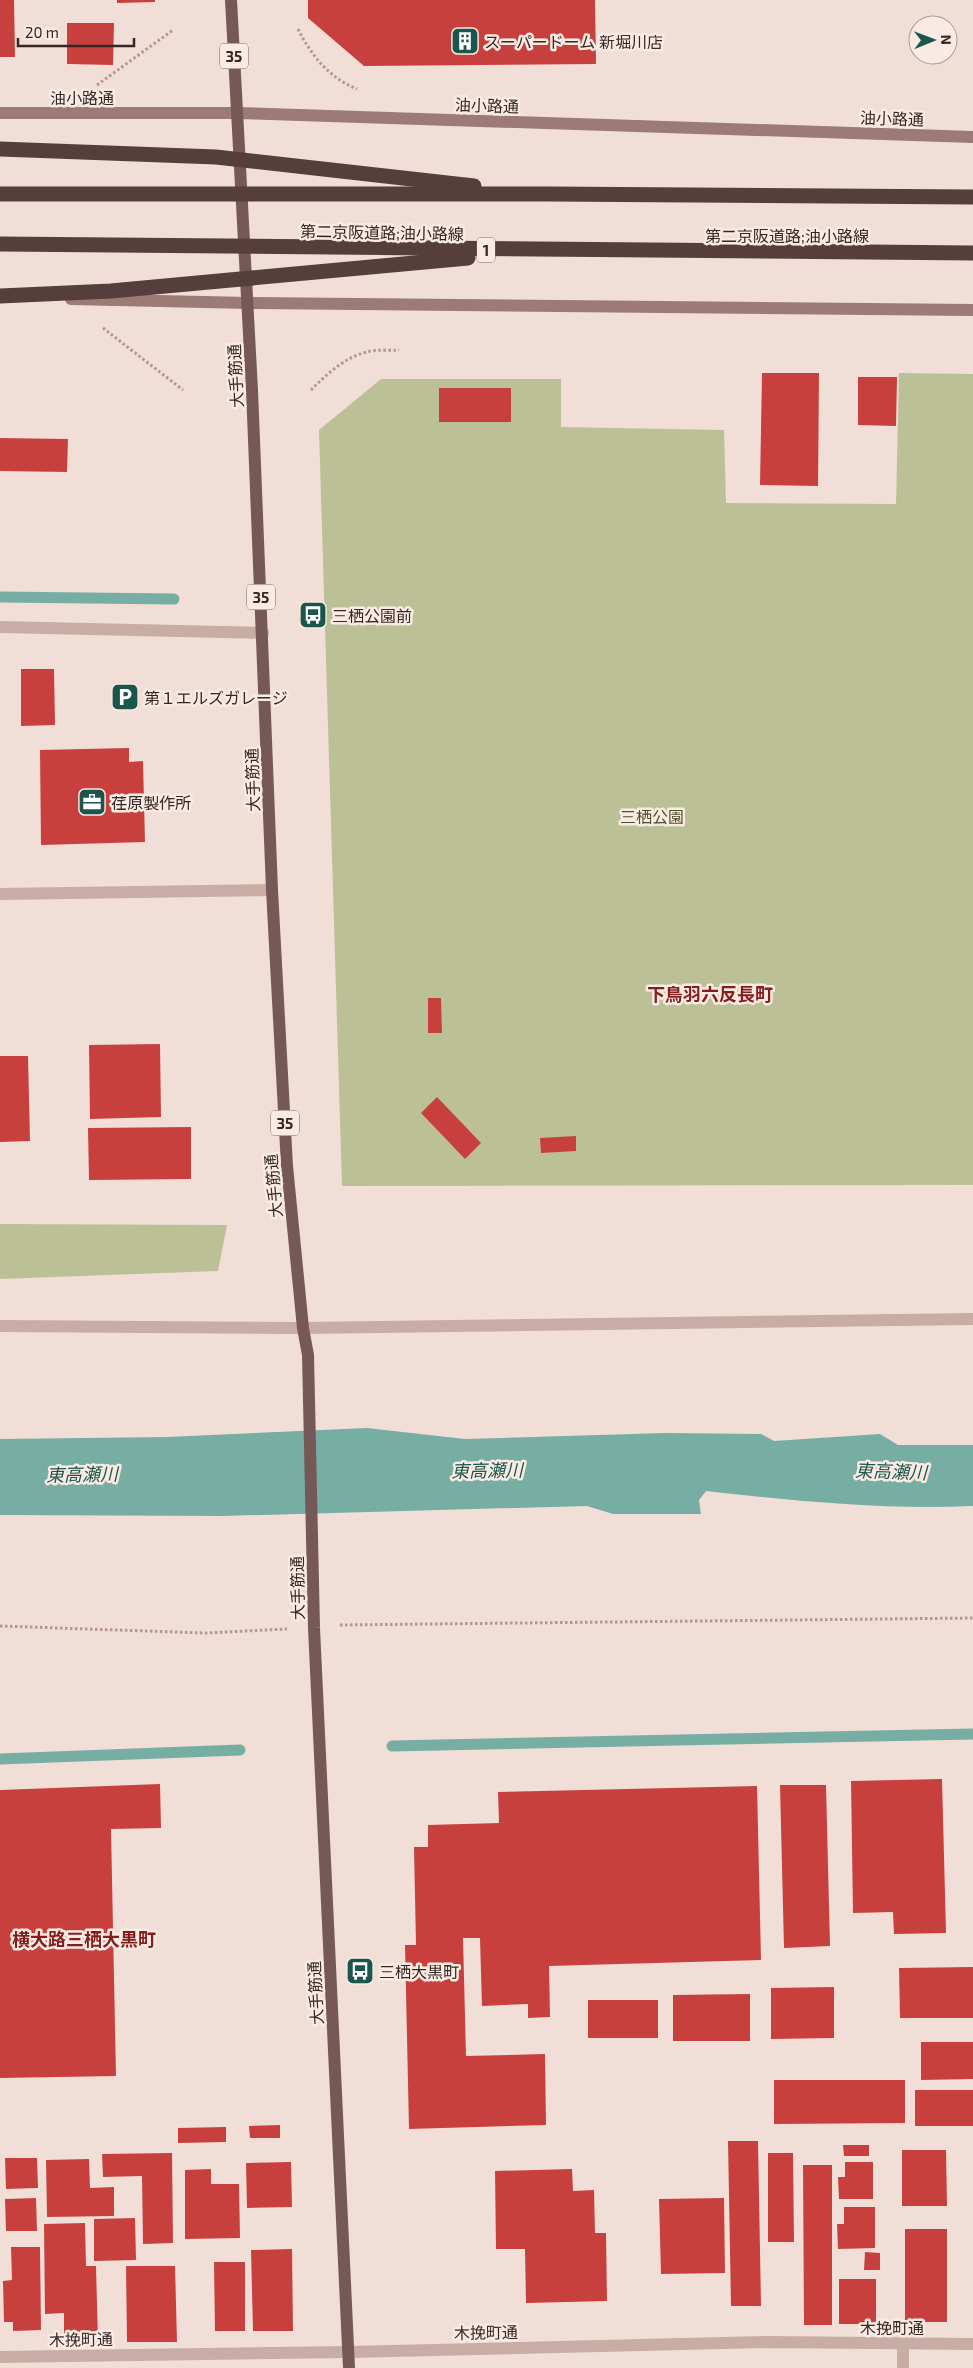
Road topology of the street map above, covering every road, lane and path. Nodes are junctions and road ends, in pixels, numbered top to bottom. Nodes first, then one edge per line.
1 (231, 0) edge
2 (298, 29) dead end
3 (173, 30) dead end
4 (90, 89) dead end
5 (362, 90) dead end
6 (237, 113) junction
7 (0, 114) edge
8 (973, 137) edge
9 (0, 148) edge
10 (0, 194) edge
11 (549, 194) junction
12 (973, 197) edge
13 (0, 244) edge
14 (549, 251) junction
15 (973, 253) edge
16 (0, 297) edge
17 (248, 303) junction
18 (973, 310) edge
19 (96, 322) dead end
20 (399, 350) dead end
21 (183, 390) dead end
22 (311, 390) dead end
23 (0, 627) edge
24 (263, 633) junction
25 (272, 890) junction
26 (0, 894) edge
27 (973, 1319) edge
28 (0, 1326) edge
29 (303, 1328) junction
30 (973, 1618) edge
31 (0, 1626) edge
32 (314, 1628) junction
33 (903, 2344) junction
34 (973, 2344) edge
35 (349, 2352) junction
36 (0, 2357) edge
37 (350, 2368) edge
38 (903, 2368) edge

1 - 6 main road, 大手筋通 / 35
2 - 5 path
3 - 4 path
6 - 7 street, 油小路通
6 - 8 street, 油小路通
6 - 17 main road, 大手筋通 / 35
9 - 11 highway, bridge
10 - 11 highway, bridge
11 - 12 highway, bridge
13 - 14 highway, 第二京阪道路;油小路線 / 1, bridge
14 - 15 highway, 第二京阪道路;油小路線 / 1, bridge
14 - 16 highway, bridge
16 - 17 street
17 - 18 street
17 - 24 main road, 大手筋通 / 35
19 - 21 path
20 - 22 path
23 - 24 street
24 - 25 main road, 大手筋通 / 35
25 - 26 street
25 - 29 main road, 大手筋通 / 35
27 - 29 street
28 - 29 street
29 - 32 main road, 大手筋通 / 35
30 - 32 path
31 - 32 path
32 - 35 main road, 大手筋通 / 35
33 - 34 street, 木挽町通
33 - 35 street, 木挽町通
33 - 38 street
35 - 36 street, 木挽町通
35 - 37 main road, 大手筋通 / 35

